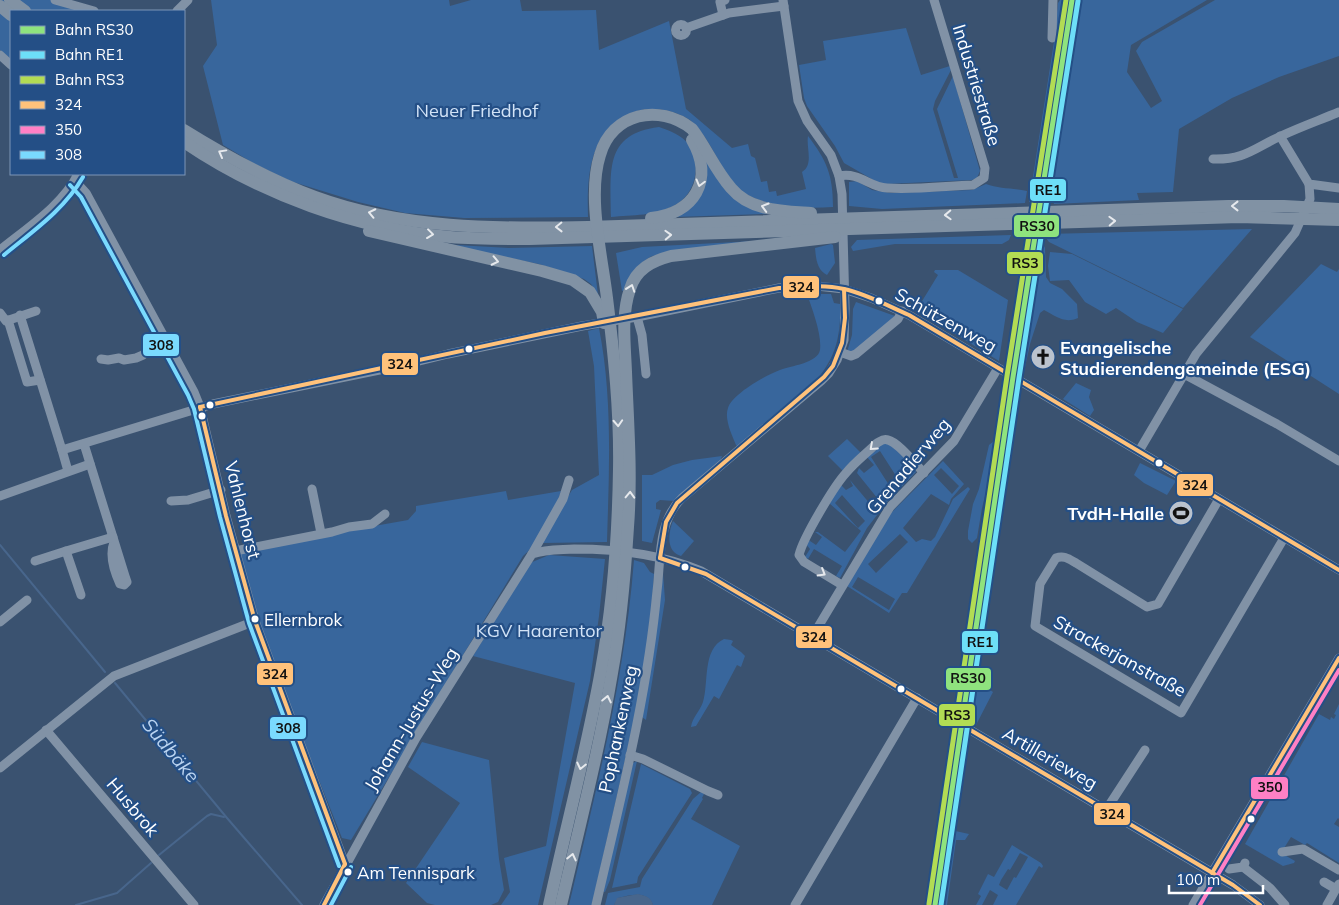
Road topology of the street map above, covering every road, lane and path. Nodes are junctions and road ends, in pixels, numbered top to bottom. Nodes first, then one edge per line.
1 (10, 0) edge
2 (55, 0) edge
3 (188, 0) edge
4 (934, 0) edge
5 (1053, 0) edge
6 (722, 2) edge
7 (784, 3) edge
8 (768, 4) edge
9 (0, 6) edge
10 (24, 10) edge
11 (90, 10) edge
12 (178, 10) edge
13 (10, 14) edge
14 (723, 15) junction
15 (686, 28) dead end
16 (1052, 38) dead end
17 (0, 55) edge
18 (10, 63) edge
19 (1339, 112) edge
20 (185, 131) edge
21 (1280, 136) junction
22 (185, 143) edge
23 (1213, 159) dead end
24 (839, 176) junction
25 (77, 177) edge
26 (1309, 184) junction
27 (1339, 188) edge
28 (599, 192) junction
29 (282, 196) junction
30 (1339, 209) edge
31 (1321, 213) junction
32 (998, 218) junction
33 (1339, 220) edge
34 (856, 223) junction
35 (831, 225) junction
36 (612, 226) junction
37 (0, 250) edge
38 (844, 289) junction
39 (36, 311) dead end
40 (902, 311) junction
41 (0, 313) edge
42 (20, 315) junction
43 (637, 317) junction
44 (8, 320) junction
45 (168, 341) junction
46 (617, 352) junction
47 (840, 352) junction
48 (101, 359) dead end
49 (998, 368) junction
50 (646, 374) dead end
51 (1184, 374) junction
52 (40, 380) junction
53 (200, 407) junction
54 (84, 444) junction
55 (62, 450) junction
56 (1139, 451) junction
57 (1339, 461) edge
58 (90, 464) junction
59 (68, 471) junction
60 (924, 472) junction
61 (569, 480) dead end
62 (312, 489) dead end
63 (221, 490) junction
64 (0, 496) edge
65 (1219, 499) junction
66 (171, 501) dead end
67 (385, 514) dead end
68 (321, 534) junction
69 (1284, 538) junction
70 (622, 540) junction
71 (66, 551) junction
72 (235, 551) junction
73 (532, 554) junction
74 (660, 558) junction
75 (35, 561) dead end
76 (620, 564) junction
77 (1339, 570) edge
78 (842, 585) junction
79 (81, 595) dead end
80 (27, 600) dead end
81 (255, 621) junction
82 (0, 622) edge
83 (812, 637) junction
84 (1339, 658) edge
85 (917, 698) junction
86 (46, 730) junction
87 (1145, 750) dead end
88 (630, 755) junction
89 (0, 768) edge
90 (718, 794) dead end
91 (1106, 810) junction
92 (1282, 852) dead end
93 (345, 864) junction
94 (1228, 868) dead end
95 (1339, 870) edge
96 (1212, 873) junction
97 (1324, 882) dead end
98 (1338, 887) edge
99 (194, 905) edge
100 (324, 905) edge
101 (549, 905) edge
102 (561, 905) edge
103 (596, 905) edge
104 (795, 905) edge
105 (1193, 905) edge
106 (1260, 905) edge
107 (1285, 905) edge
108 (1327, 905) edge

1 - 10 highway
2 - 11 street
3 - 12 street
4 - 24 street, Industriestraße
5 - 16 street
6 - 14 street
7 - 8 street
7 - 24 street
8 - 14 street
9 - 13 highway
14 - 15 street
17 - 18 street
19 - 21 street
36 -> 20 highway
21 - 23 street
21 - 26 street
22 - 29 highway
24 - 38 street
25 - 37 street
25 - 45 street, Vahlenhorst
26 - 27 street
26 - 51 street
35 -> 28 highway
28 -> 36 highway
28 - 46 highway
29 -> 35 highway
29 -> 46 highway
30 - 31 highway
31 - 32 highway
31 - 33 highway
32 -> 34 highway
32 - 34 highway
34 - 35 highway
35 - 36 highway
46 -> 35 highway
38 - 40 street, Schützenweg
38 - 43 street, Schützenweg
38 - 47 street
39 - 42 street
40 - 47 street
40 - 49 street, Schützenweg
41 - 44 street
42 - 44 street
42 - 52 street
43 - 50 street
43 - 53 street, Schützenweg
44 - 52 street
45 - 48 street
45 - 53 street, Vahlenhorst
46 -> 70 highway
70 -> 46 highway
47 - 74 street, Pophankenweg
49 - 56 street, Schützenweg
49 - 60 street, Grenadierweg
51 - 56 street
51 - 57 street
52 - 55 street
53 - 54 street, Schützenweg
53 - 63 street, Vahlenhorst
54 - 55 street, Schützenweg
54 - 58 street
55 - 59 street
56 - 65 street, Schützenweg
58 - 59 street
58 - 71 street
59 - 64 street
60 - 78 street, Grenadierweg
60 -> 78 street
61 - 73 street, Johann-Justus-Weg
62 - 68 street
63 - 66 street
63 - 72 street, Vahlenhorst
65 - 69 street, Schützenweg
65 - 69 street, Strackerjanstraße
67 - 68 street
68 - 72 street
69 - 77 street, Schützenweg
70 - 76 highway
71 - 75 street
71 - 79 street
72 - 81 street, Vahlenhorst
73 - 74 street
73 - 93 street, Johann-Justus-Weg
74 - 83 street, Artillerieweg
74 - 88 street, Pophankenweg
76 -> 101 highway
102 -> 76 highway
78 - 83 street, Grenadierweg
80 - 82 street
81 - 86 street
81 - 93 street, Vahlenhorst
83 - 85 street, Artillerieweg
84 - 96 street
85 - 91 street, Artillerieweg
85 - 104 street
86 - 89 street
86 - 99 street, Husbrok
87 - 91 street
88 - 90 street
88 - 103 street, Pophankenweg
91 - 96 street, Artillerieweg
92 - 95 street
93 - 100 street, Johann-Justus-Weg
94 - 107 street
96 - 105 street
96 - 106 street, Artillerieweg
97 - 98 street
98 - 108 street

